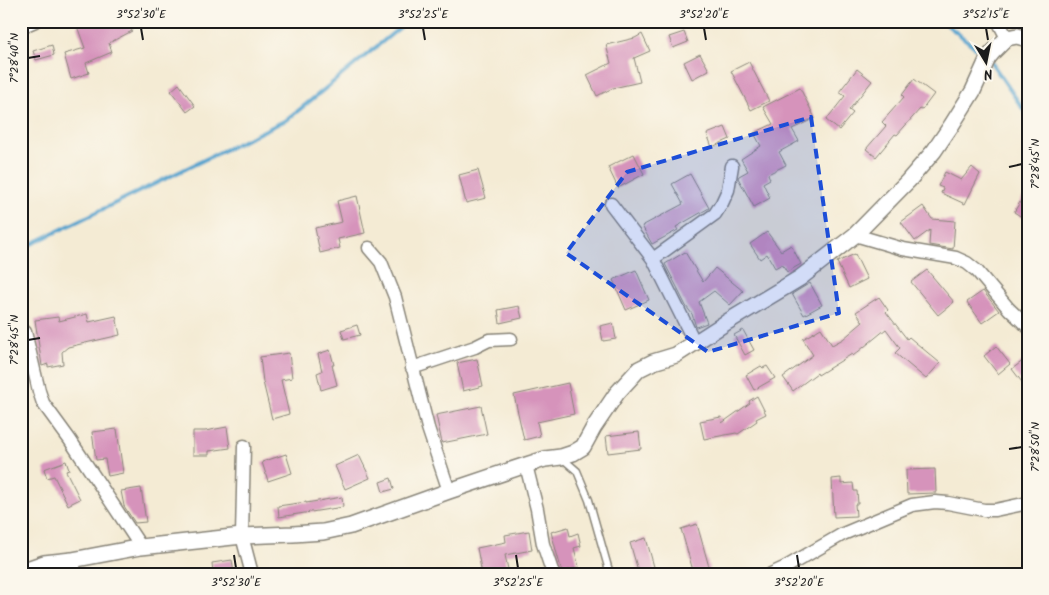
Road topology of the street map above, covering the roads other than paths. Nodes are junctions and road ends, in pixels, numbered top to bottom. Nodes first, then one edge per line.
1 (998, 21) edge
2 (1007, 38) junction
3 (1028, 39) edge
4 (732, 166) dead end
5 (611, 204) dead end
6 (855, 235) junction
7 (369, 248) dead end
8 (654, 260) junction
9 (1028, 328) edge
10 (25, 332) dead end
11 (511, 338) dead end
12 (695, 343) junction
13 (412, 368) junction
14 (244, 446) dead end
15 (561, 457) junction
16 (526, 465) junction
17 (449, 490) junction
18 (1028, 503) edge
19 (242, 536) junction
20 (141, 547) junction
21 (74, 567) edge
22 (21, 571) edge
23 (252, 574) edge
24 (553, 574) edge
25 (610, 574) edge
26 (771, 574) edge

1 - 2 street
2 - 3 street
2 - 6 street
4 - 8 street
5 - 8 street
6 - 9 street
6 - 12 street
7 - 13 street
8 - 12 street
10 - 20 street
11 - 13 street
12 - 15 street
13 - 17 street
14 - 19 street
15 - 16 street
15 - 25 lane
16 - 17 street
16 - 24 street
17 - 19 street
18 - 26 street
19 - 20 street
19 - 23 street
20 - 21 street
21 - 22 street

